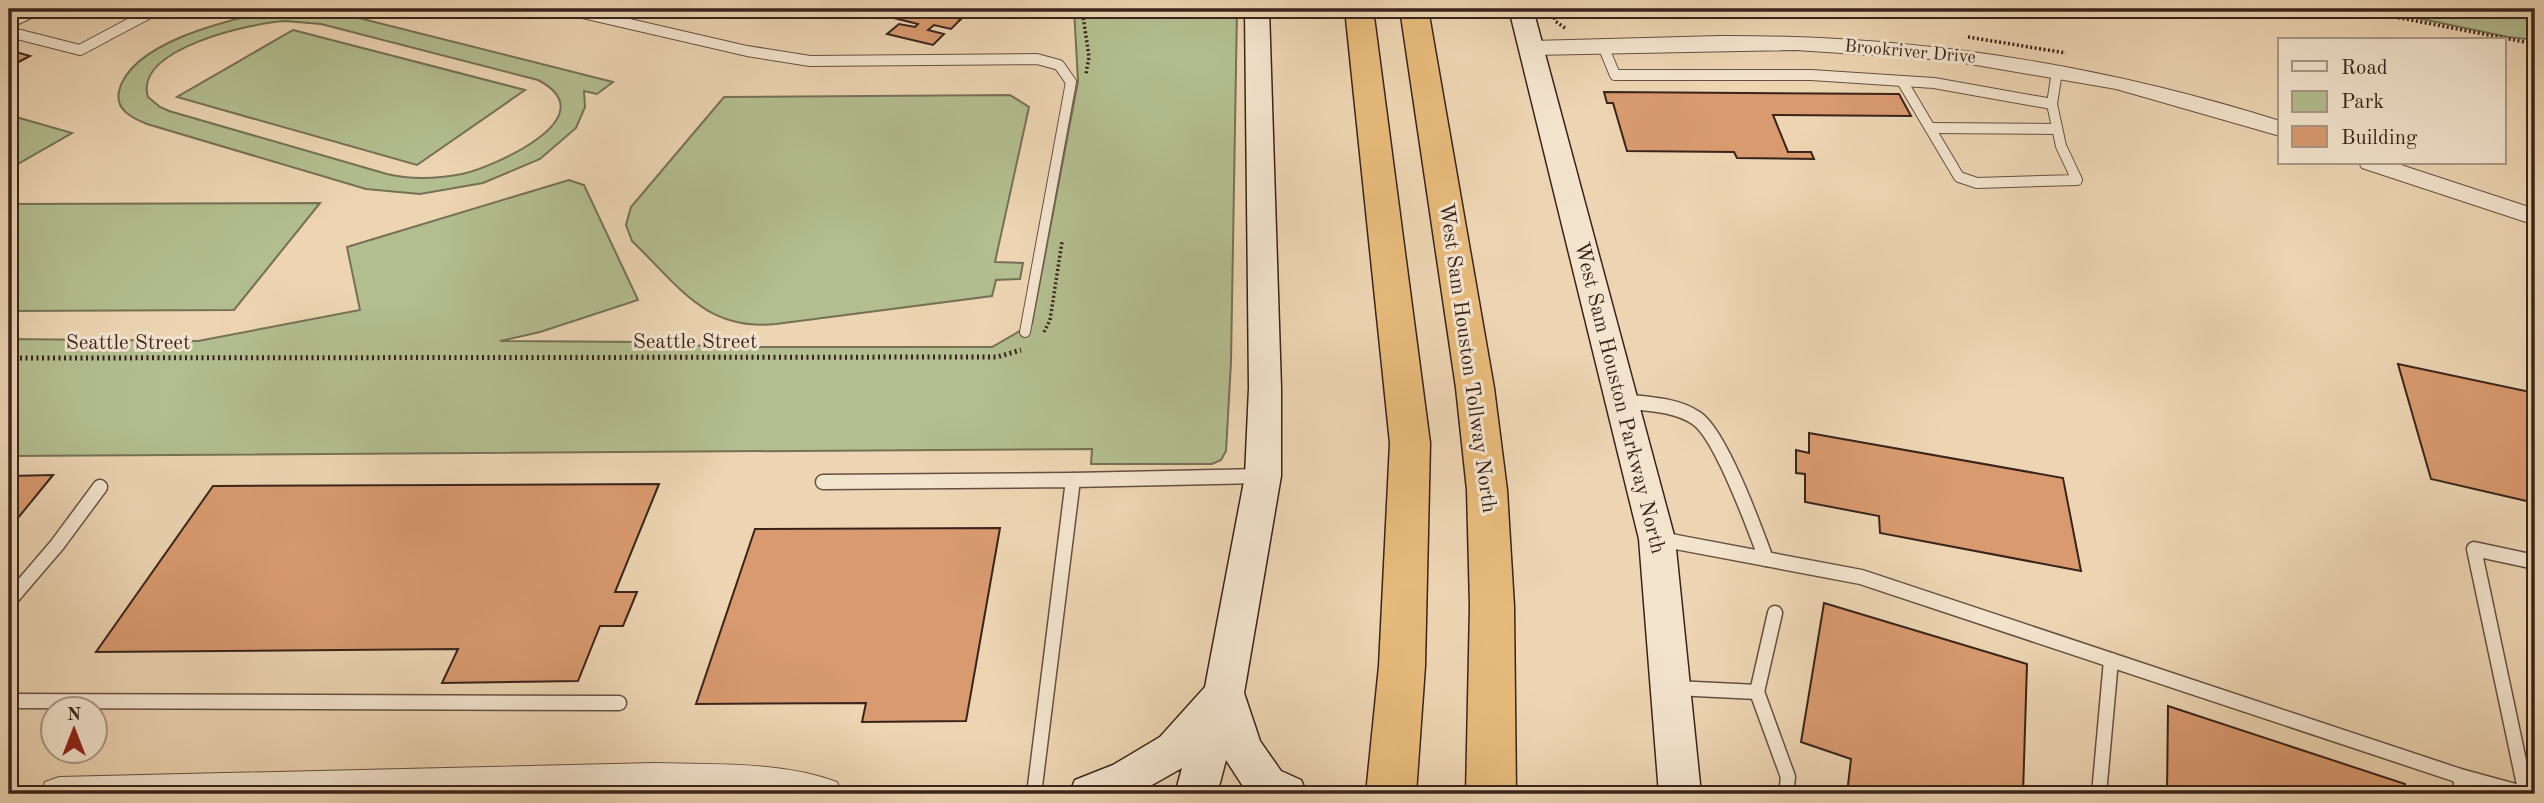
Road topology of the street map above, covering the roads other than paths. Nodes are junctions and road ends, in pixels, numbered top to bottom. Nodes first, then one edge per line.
1 (39, 9) edge
2 (157, 9) edge
3 (565, 9) edge
4 (1257, 9) edge
5 (1359, 9) edge
6 (1414, 9) edge
7 (1521, 9) edge
8 (9, 23) edge
9 (9, 32) edge
10 (1603, 46) junction
11 (1532, 48) junction
12 (2057, 71) junction
13 (1902, 81) junction
14 (2052, 104) junction
15 (1930, 128) junction
16 (2278, 128) edge
17 (2057, 129) junction
18 (2374, 164) edge
19 (2535, 218) edge
20 (1025, 332) dead end
21 (1622, 401) junction
22 (1263, 476) junction
23 (1073, 480) junction
24 (823, 482) dead end
25 (100, 487) dead end
26 (1657, 539) junction
27 (1766, 559) junction
28 (2535, 562) edge
29 (9, 601) edge
30 (1775, 613) dead end
31 (2111, 660) junction
32 (1671, 688) junction
33 (1757, 692) junction
34 (1224, 693) junction
35 (9, 701) edge
36 (620, 703) dead end
37 (2460, 776) junction
38 (1672, 785) edge
39 (59, 794) edge
40 (823, 794) edge
41 (1034, 794) edge
42 (1090, 794) edge
43 (1196, 794) edge
44 (1286, 794) edge
45 (1391, 794) edge
46 (1491, 794) edge
47 (1786, 794) edge
48 (2099, 794) edge
49 (2462, 794) edge

1 - 8 lane
2 - 9 lane
3 - 20 lane
4 - 22 main road
5 - 45 highway
6 - 46 highway, West Sam Houston Tollway North
7 - 11 main road, West Sam Houston Parkway North
10 - 11 street, Brookriver Drive
10 - 12 street, Brookriver Drive
10 - 13 lane
11 - 21 main road, West Sam Houston Parkway North
12 - 14 lane
12 - 16 street, Brookriver Drive
13 - 14 lane
13 - 15 lane
14 - 17 lane
15 - 17 lane
15 - 17 lane
18 - 19 street
21 - 26 main road, West Sam Houston Parkway North
21 - 27 lane
22 - 23 lane
22 - 34 main road
23 - 24 lane
23 - 41 lane
25 - 29 lane
26 - 27 lane
26 - 32 main road, West Sam Houston Parkway North
27 - 31 lane
28 - 37 lane
30 - 33 lane
31 - 37 lane
31 - 48 lane
32 - 33 lane
32 - 38 main road, West Sam Houston Parkway North
33 - 47 lane
34 - 42 main road
34 - 43 main road
34 - 44 main road
35 - 36 lane
37 - 49 lane
39 - 40 street

